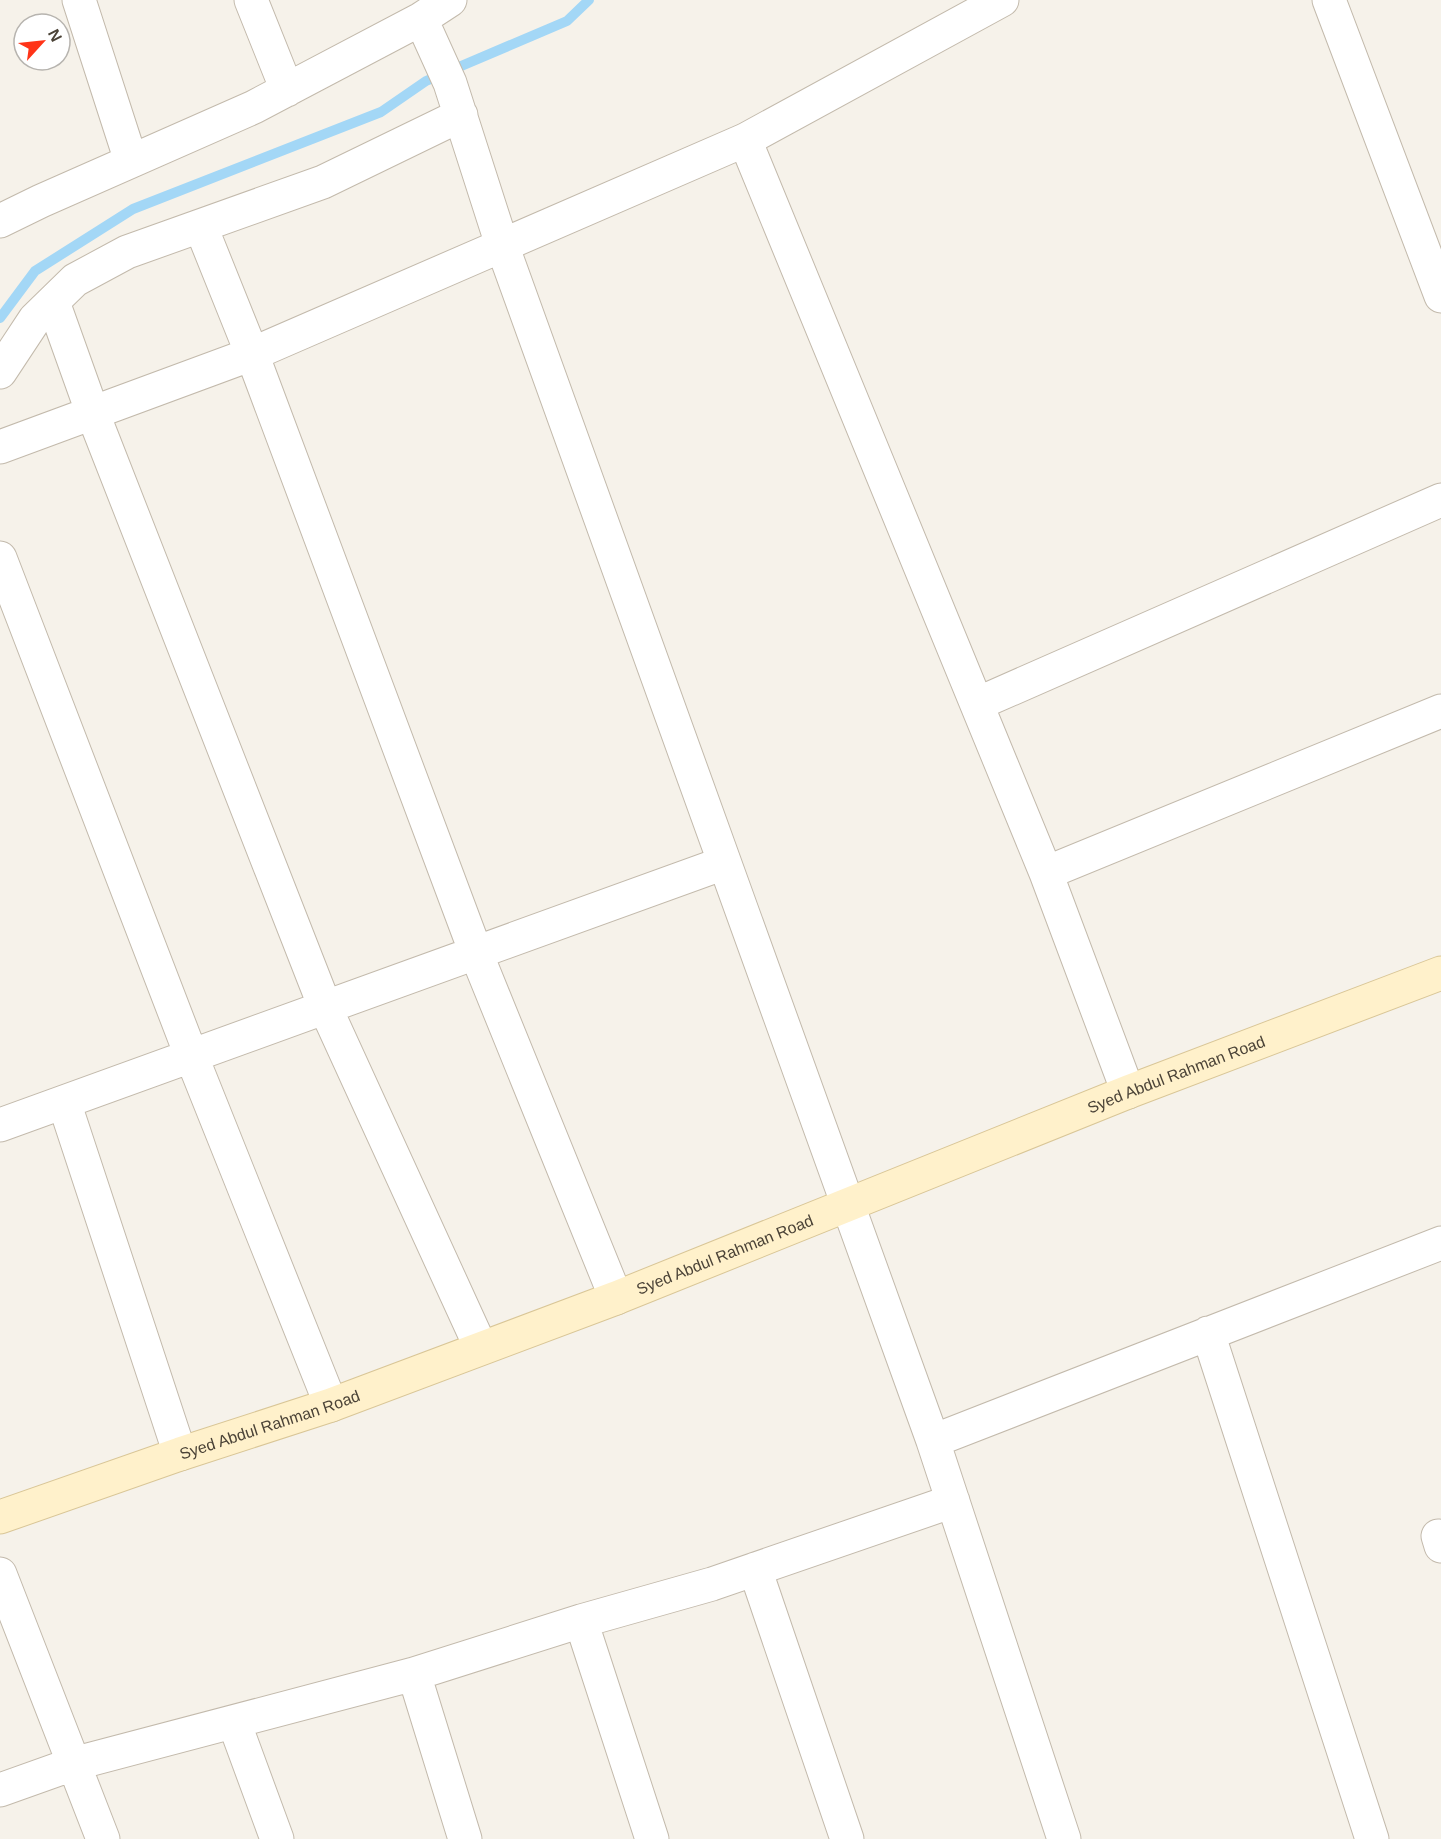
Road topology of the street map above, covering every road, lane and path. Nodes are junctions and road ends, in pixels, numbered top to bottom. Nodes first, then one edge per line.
1 (79, 0) edge
2 (251, 0) edge
3 (450, 0) edge
4 (1002, 0) edge
5 (1329, 0) edge
6 (421, 19) junction
7 (287, 90) junction
8 (461, 115) junction
9 (745, 140) junction
10 (130, 161) junction
11 (0, 221) edge
12 (201, 226) junction
13 (502, 245) junction
14 (1441, 296) edge
15 (53, 302) junction
16 (252, 354) junction
17 (0, 372) edge
18 (93, 414) junction
19 (0, 447) edge
20 (1441, 500) edge
21 (0, 558) edge
22 (976, 704) junction
23 (1441, 711) edge
24 (724, 863) junction
25 (1046, 873) junction
26 (476, 953) junction
27 (1441, 973) edge
28 (325, 1007) junction
29 (191, 1055) junction
30 (1128, 1092) junction
31 (64, 1102) junction
32 (0, 1125) edge
33 (849, 1204) junction
34 (1441, 1242) edge
35 (616, 1298) junction
36 (1208, 1333) junction
37 (481, 1348) junction
38 (331, 1405) junction
39 (933, 1441) junction
40 (180, 1454) junction
41 (953, 1501) junction
42 (0, 1517) edge
43 (755, 1569) junction
44 (0, 1574) edge
45 (581, 1621) junction
46 (414, 1674) junction
47 (234, 1722) junction
48 (73, 1764) junction
49 (0, 1790) edge
50 (103, 1839) edge
51 (277, 1839) edge
52 (465, 1839) edge
53 (652, 1839) edge
54 (847, 1839) edge
55 (1064, 1839) edge
56 (1372, 1839) edge

1 - 10 street
2 - 7 street
3 - 6 street
4 - 9 street
5 - 14 street
6 - 7 street
6 - 8 street
7 - 10 street
8 - 12 street
8 - 13 street
9 - 13 street
9 - 22 street
10 - 11 street
12 - 15 street
12 - 16 street
13 - 16 street
13 - 24 street
15 - 17 street
15 - 18 street
16 - 18 street
16 - 26 street
18 - 19 street
18 - 28 street
20 - 22 street
21 - 29 street
22 - 25 street
23 - 25 street
24 - 26 street
24 - 33 street
25 - 30 street
26 - 28 street
26 - 35 street
27 - 30 street, Syed Abdul Rahman Road
28 - 29 street
28 - 37 street
29 - 31 street
29 - 38 street
30 - 33 street, Syed Abdul Rahman Road
31 - 32 street
31 - 40 street
33 - 35 street, Syed Abdul Rahman Road
33 - 39 street
34 - 36 street
35 - 37 street, Syed Abdul Rahman Road
36 - 39 street
36 - 56 street
37 - 38 street, Syed Abdul Rahman Road
38 - 40 street, Syed Abdul Rahman Road
39 - 41 street
40 - 42 street, Syed Abdul Rahman Road
41 - 43 street
41 - 55 street
43 - 45 street
43 - 54 street
44 - 48 street
45 - 46 street
45 - 53 street
46 - 47 street
46 - 52 street
47 - 48 street
47 - 51 street
48 - 49 street
48 - 50 street

